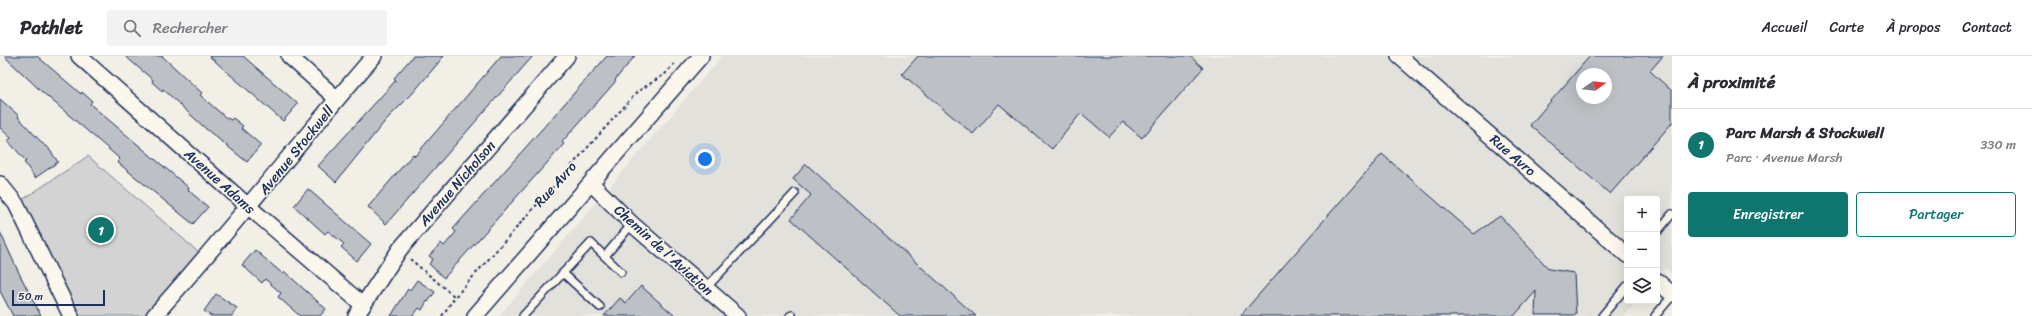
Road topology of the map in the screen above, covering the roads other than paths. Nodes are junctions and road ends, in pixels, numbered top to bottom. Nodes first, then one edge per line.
1 (79, 56) edge
2 (289, 56) edge
3 (374, 56) edge
4 (567, 56) edge
5 (1399, 56) edge
6 (699, 57) edge
7 (337, 99) junction
8 (591, 183) junction
9 (0, 184) edge
10 (796, 193) dead end
11 (249, 207) junction
12 (1672, 214) edge
13 (632, 224) junction
14 (1660, 228) edge
15 (1624, 252) edge
16 (605, 256) junction
17 (621, 272) dead end
18 (563, 273) junction
19 (1660, 284) edge
20 (706, 288) junction
21 (1624, 290) edge
22 (1672, 295) edge
23 (600, 307) dead end
24 (360, 310) edge
25 (157, 315) edge
26 (71, 316) edge
27 (475, 316) edge
28 (524, 316) edge
29 (738, 316) edge
30 (1602, 316) edge
31 (1655, 316) edge

1 - 11 street, Avenue Adams
2 - 7 street
3 - 7 street, Avenue Stockwell
4 - 24 street, Avenue Nicholson
5 - 15 street, Rue Avro
6 - 8 street, Rue Avro
7 - 11 street, Avenue Stockwell
8 - 13 street, Chemin de l'Aviation
8 - 27 street, Rue Avro
9 - 26 street
10 - 20 lane
11 - 24 street, Avenue Adams
11 - 25 street, Avenue Stockwell
12 - 14 lane
13 - 16 lane
13 - 20 street, Chemin de l'Aviation
16 - 17 lane
16 - 18 lane
18 - 23 lane
18 - 28 lane
19 - 22 street
20 - 29 street, Chemin de l'Aviation
21 - 30 lane
22 - 31 lane

